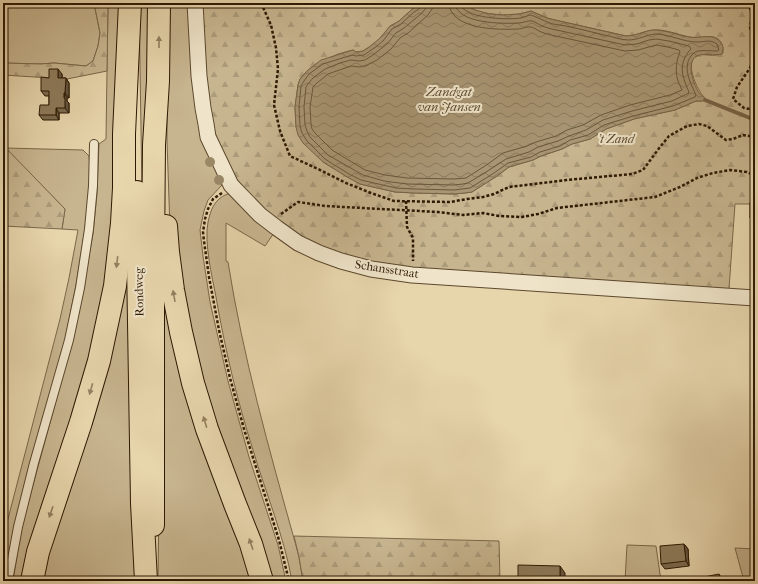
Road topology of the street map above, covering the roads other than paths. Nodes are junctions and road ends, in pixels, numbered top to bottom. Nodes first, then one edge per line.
1 (130, 3) edge
2 (159, 3) edge
3 (195, 3) edge
4 (158, 81) junction
5 (94, 144) dead end
6 (755, 298) edge
7 (8, 581) edge
8 (32, 581) edge
9 (146, 581) edge
10 (151, 581) edge
11 (262, 581) edge

1 -> 8 main road
1 - 9 main road, Rondweg
4 -> 2 main road, Rondweg
3 - 6 street, Schansstraat
4 - 10 main road, Rondweg
11 -> 4 main road
5 - 7 lane

